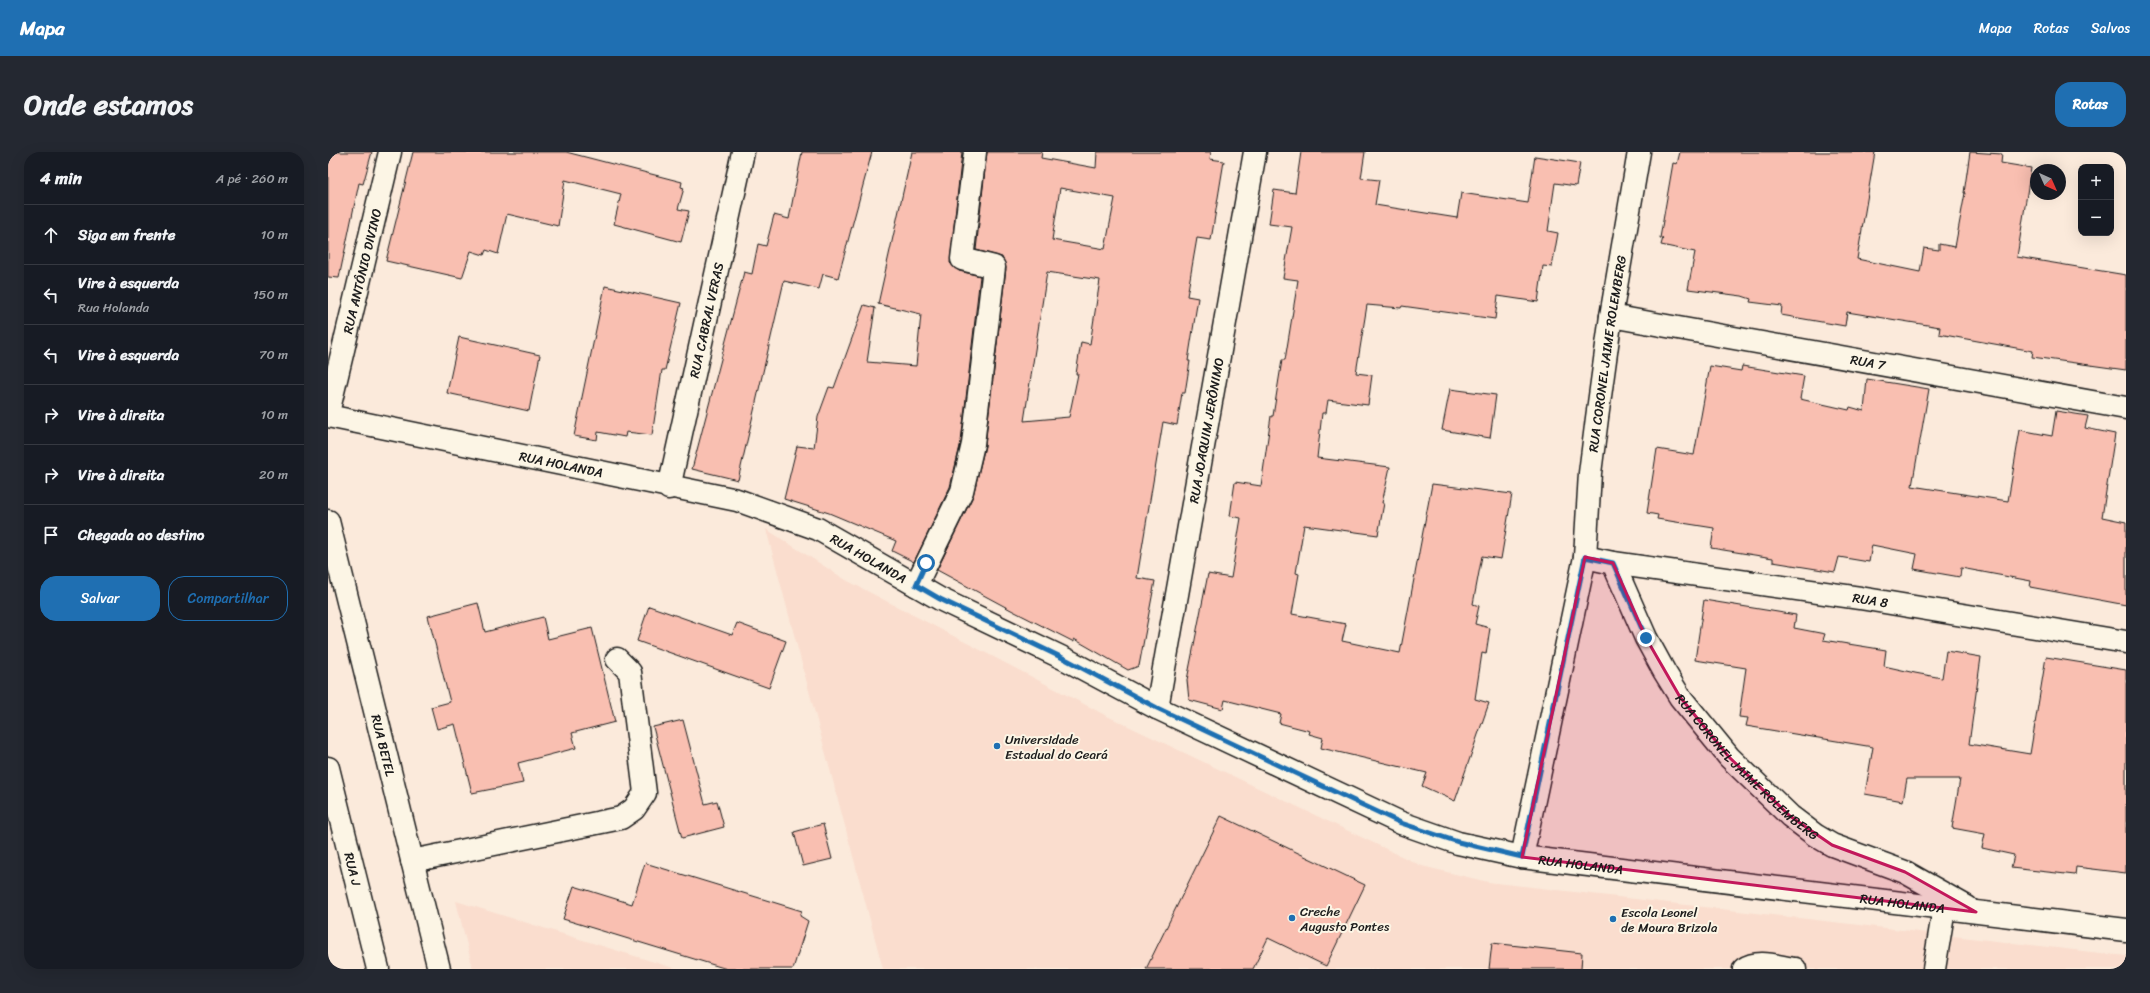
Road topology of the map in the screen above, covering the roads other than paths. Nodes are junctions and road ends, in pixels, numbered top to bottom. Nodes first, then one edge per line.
1 (390, 152) edge
2 (743, 152) edge
3 (975, 152) edge
4 (1255, 152) edge
5 (1639, 152) edge
6 (1611, 316) junction
7 (2126, 408) edge
8 (328, 413) edge
9 (328, 416) edge
10 (669, 488) junction
11 (328, 522) edge
12 (1585, 557) junction
13 (1613, 563) junction
14 (916, 585) junction
15 (2126, 642) edge
16 (617, 659) dead end
17 (1157, 708) junction
18 (328, 768) edge
19 (1522, 857) junction
20 (412, 861) junction
21 (1944, 908) junction
22 (1976, 912) junction
23 (2126, 930) edge
24 (378, 969) edge
25 (439, 969) edge
26 (1744, 969) edge
27 (1795, 969) edge
28 (1934, 969) edge

1 - 8 street, RUA ANTÔNIO DIVINO
2 - 10 street, RUA CABRAL VERAS
3 - 14 street
4 - 17 street, RUA JOAQUIM JERÔNIMO
5 - 6 street, RUA CORONEL JAIME ROLEMBERG
6 - 7 street, RUA 7
6 - 12 street, RUA CORONEL JAIME ROLEMBERG
9 - 10 street, RUA HOLANDA
10 - 14 street, RUA HOLANDA
11 - 20 street, RUA BETEL
12 - 13 street
12 - 19 street, RUA CORONEL JAIME ROLEMBERG
13 - 15 street, RUA 8
13 - 22 street, RUA CORONEL JAIME ROLEMBERG
14 - 17 street, RUA HOLANDA
16 - 20 street
17 - 19 street, RUA HOLANDA
18 - 24 street, RUA J
19 - 21 street, RUA HOLANDA
20 - 25 street, RUA BETEL
21 - 22 street, RUA HOLANDA
21 - 28 street
22 - 23 street, RUA HOLANDA
26 - 27 street

